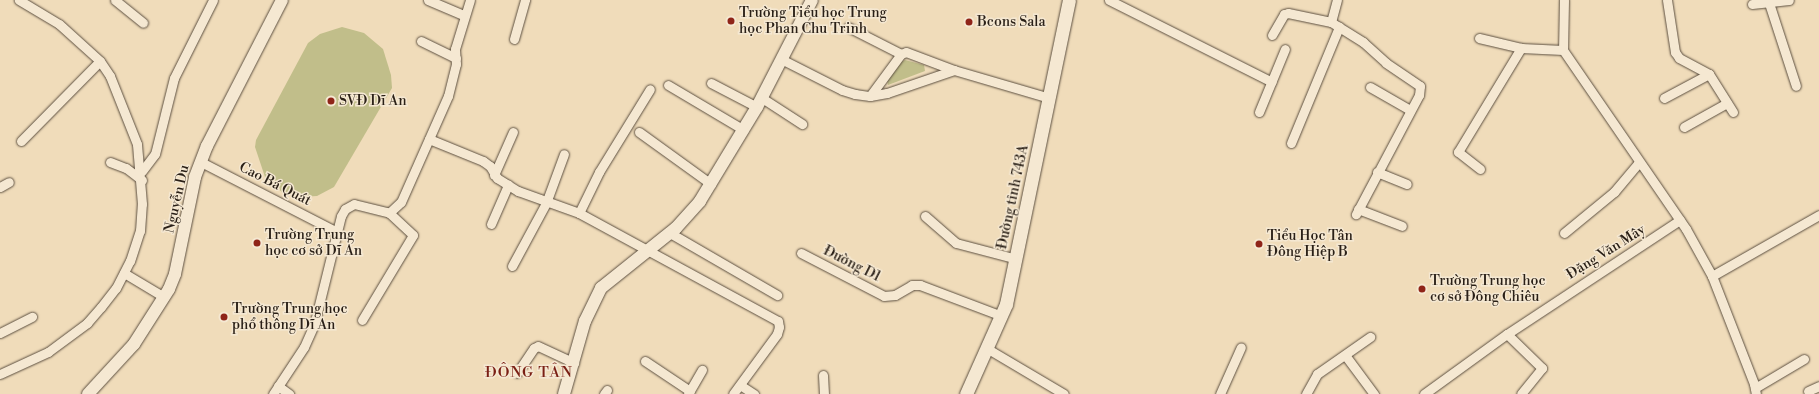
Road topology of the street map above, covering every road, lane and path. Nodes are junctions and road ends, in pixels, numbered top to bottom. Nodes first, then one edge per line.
1 (19, 0) edge
2 (115, 0) edge
3 (213, 0) edge
4 (282, 0) edge
5 (428, 0) edge
6 (470, 0) edge
7 (525, 0) edge
8 (812, 0) edge
9 (1069, 0) edge
10 (1109, 0) edge
11 (1336, 0) edge
12 (1564, 0) edge
13 (1667, 0) edge
14 (1789, 0) edge
15 (1769, 3) junction
16 (1752, 4) dead end
17 (464, 15) junction
18 (1331, 22) junction
19 (143, 24) dead end
20 (848, 27) dead end
21 (1339, 27) junction
22 (1272, 35) dead end
23 (1478, 38) dead end
24 (514, 39) dead end
25 (420, 42) dead end
26 (1521, 48) junction
27 (1285, 49) dead end
28 (1563, 50) junction
29 (901, 54) junction
30 (456, 58) junction
31 (781, 59) junction
32 (100, 61) junction
33 (954, 70) junction
34 (1710, 74) junction
35 (1272, 82) junction
36 (711, 83) dead end
37 (668, 85) dead end
38 (1796, 86) dead end
39 (1370, 87) dead end
40 (650, 89) dead end
41 (870, 96) junction
42 (1050, 98) junction
43 (1664, 98) dead end
44 (760, 103) junction
45 (1727, 103) junction
46 (1410, 110) junction
47 (1259, 112) dead end
48 (1732, 112) dead end
49 (802, 124) dead end
50 (1684, 127) dead end
51 (744, 130) junction
52 (513, 132) dead end
53 (639, 132) dead end
54 (429, 139) junction
55 (21, 140) dead end
56 (1291, 143) dead end
57 (564, 154) dead end
58 (110, 162) dead end
59 (201, 162) junction
60 (1639, 162) junction
61 (1480, 169) dead end
62 (1377, 172) junction
63 (494, 175) junction
64 (142, 176) junction
65 (9, 182) dead end
66 (711, 184) junction
67 (1408, 184) dead end
68 (508, 185) junction
69 (0, 187) edge
70 (546, 203) junction
71 (389, 213) junction
72 (579, 213) junction
73 (1819, 215) edge
74 (925, 216) dead end
75 (1680, 220) junction
76 (491, 224) dead end
77 (1402, 226) dead end
78 (337, 232) junction
79 (670, 233) junction
80 (1564, 233) dead end
81 (647, 251) junction
82 (801, 253) dead end
83 (1017, 259) junction
84 (512, 266) dead end
85 (124, 273) junction
86 (1712, 276) junction
87 (777, 295) dead end
88 (164, 297) junction
89 (1002, 316) junction
90 (32, 317) dead end
91 (362, 320) dead end
92 (0, 333) edge
93 (1507, 334) junction
94 (1370, 338) dead end
95 (1241, 347) dead end
96 (988, 349) junction
97 (1344, 355) junction
98 (1804, 359) dead end
99 (645, 361) dead end
100 (574, 362) junction
101 (702, 370) dead end
102 (517, 373) dead end
103 (0, 374) edge
104 (823, 375) dead end
105 (740, 385) junction
106 (1819, 386) edge
107 (276, 390) edge
108 (1755, 391) edge
109 (1808, 391) dead end
110 (690, 393) edge
111 (88, 394) edge
112 (289, 394) edge
113 (564, 394) edge
114 (733, 394) edge
115 (754, 394) edge
116 (824, 394) edge
117 (966, 394) edge
118 (1064, 394) edge
119 (1220, 394) edge
120 (1306, 394) edge
121 (1374, 394) edge
122 (1424, 394) edge
123 (1521, 394) edge

1 - 32 street
2 - 19 street
3 - 64 street
4 - 59 street, Nguyễn Du
5 - 17 street
6 - 17 street
7 - 24 street
8 - 31 street
9 - 42 main road, Đường tỉnh 743A
10 - 35 street
11 - 18 street
12 - 28 street
13 - 34 street
14 - 15 street
15 - 16 street
15 - 38 street
17 - 30 street
18 - 21 street
18 - 22 street
20 - 29 street
21 - 46 street
21 - 56 street
23 - 26 street
25 - 30 street
26 - 28 street
26 - 61 street
27 - 35 street
28 - 60 street
29 - 33 street
29 - 41 street
30 - 54 street
31 - 41 street
31 - 44 street
32 - 55 street
32 - 64 street
33 - 41 street
33 - 42 street
34 - 43 street
34 - 45 street
35 - 47 street
36 - 44 street
37 - 51 street
39 - 46 street
40 - 72 street
42 - 83 main road, Đường tỉnh 743A
44 - 49 street
44 - 51 street
45 - 48 street
45 - 50 street
46 - 62 street
51 - 66 street
52 - 63 street
53 - 66 street
54 - 63 street
54 - 71 street
57 - 70 street
58 - 64 street
59 - 78 street, Cao Bá Quát
59 - 88 street, Nguyễn Du
60 - 75 street
60 - 80 street
62 - 67 street
62 - 77 street
63 - 68 street
64 - 85 street
65 - 69 street
66 - 79 street
68 - 70 street
68 - 76 street
70 - 72 street
70 - 84 street
71 - 78 street
71 - 91 street
72 - 81 street
73 - 86 street
74 - 83 street
75 - 86 street
75 - 93 street, Đặng Văn Mây
78 - 107 street
79 - 81 street
79 - 87 street
81 - 100 street
81 - 105 street
82 - 89 street, Đường D1
83 - 89 main road, Đường tỉnh 743A
85 - 88 street
85 - 103 street
86 - 108 street
88 - 111 street, Nguyễn Du
89 - 96 main road, Đường tỉnh 743A
90 - 92 street
93 - 122 street, Đặng Văn Mây
93 - 123 street
94 - 97 street
95 - 119 street
96 - 117 main road, Đường tỉnh 743A
96 - 118 street
97 - 120 street
97 - 121 street
98 - 108 street
99 - 110 street
100 - 102 street
100 - 113 street
101 - 110 street
104 - 116 street
105 - 114 street
105 - 115 street
106 - 109 street
107 - 112 street

